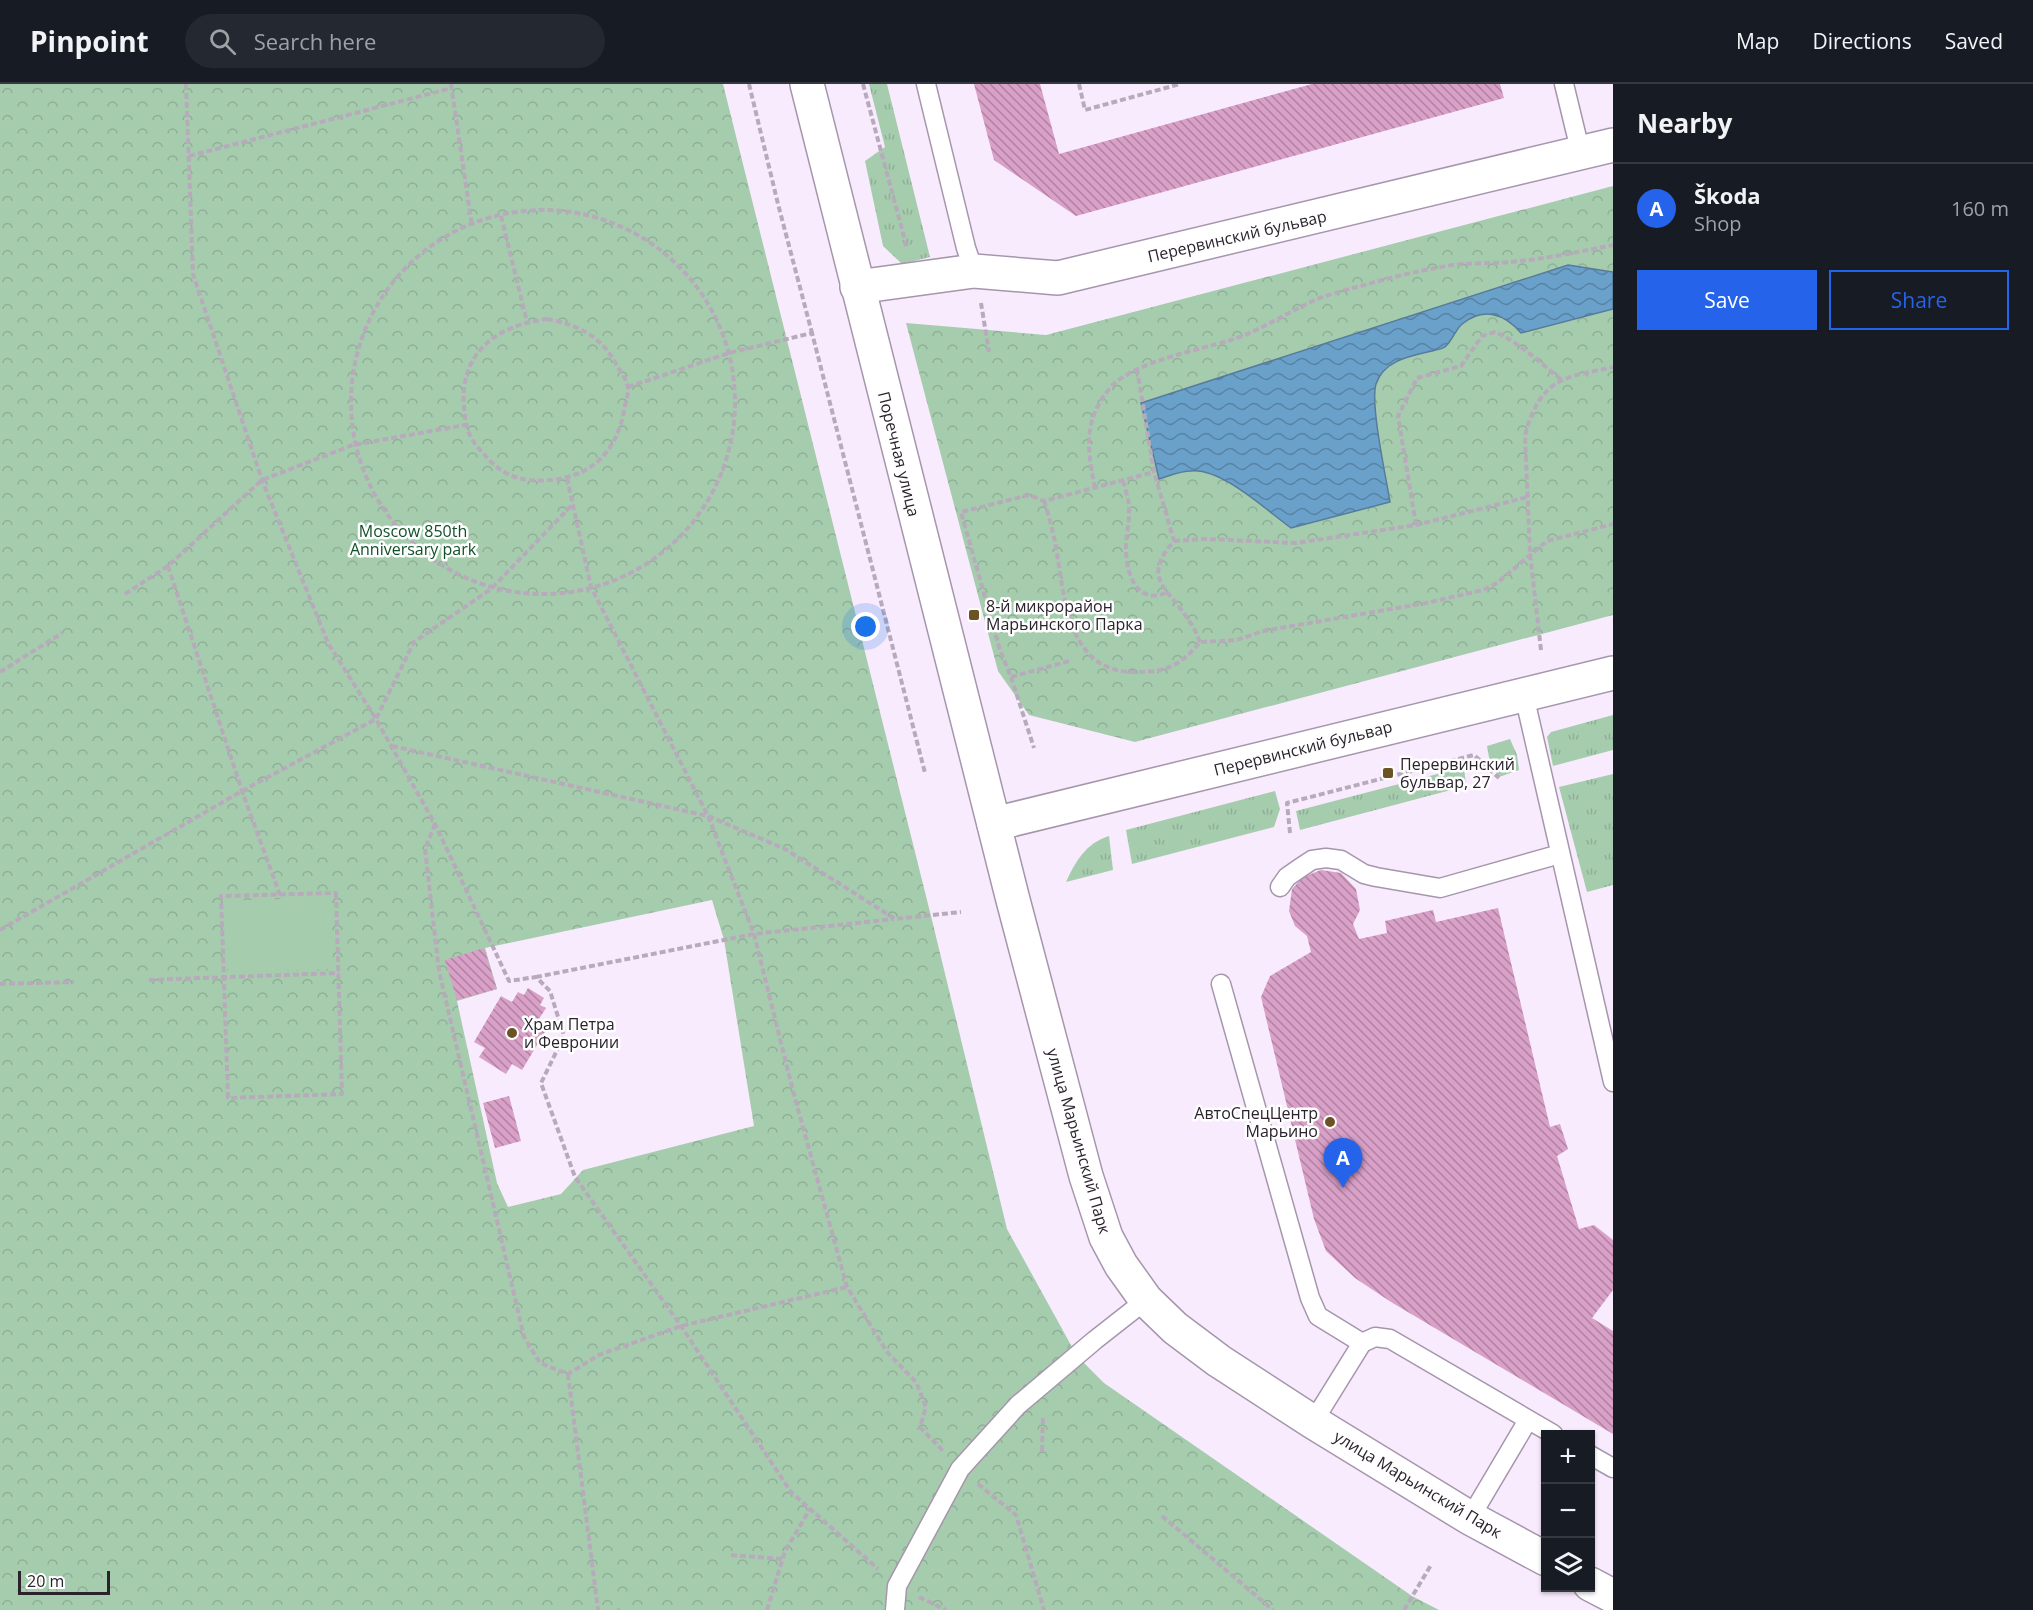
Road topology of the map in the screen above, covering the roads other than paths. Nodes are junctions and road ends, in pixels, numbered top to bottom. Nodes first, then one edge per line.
1 (807, 84) edge
2 (926, 84) edge
3 (1564, 84) edge
4 (1613, 145) edge
5 (1581, 154) junction
6 (974, 271) junction
7 (857, 287) junction
8 (1613, 673) edge
9 (1524, 695) junction
10 (994, 824) junction
11 (1560, 854) junction
12 (1280, 887) dead end
13 (1221, 984) dead end
14 (1613, 1082) edge
15 (1146, 1300) junction
16 (1362, 1342) junction
17 (1528, 1420) junction
18 (1313, 1422) junction
19 (1546, 1430) edge
20 (1595, 1458) edge
21 (1613, 1468) edge
22 (1470, 1518) junction
23 (1541, 1557) edge
24 (1595, 1587) edge
25 (1613, 1596) edge
26 (895, 1610) edge

1 - 7 main road, Поречная улица
2 - 6 lane
3 - 5 lane
4 - 5 main road, Перервинский бульвар
5 - 6 main road, Перервинский бульвар
6 - 7 main road, Перервинский бульвар
7 - 10 main road, Поречная улица
8 - 9 main road, Перервинский бульвар
9 - 10 main road, Перервинский бульвар
9 - 11 lane
10 - 15 main road, улица Марьинский Парк
11 - 12 lane
11 - 14 lane
13 - 16 lane
15 - 18 main road, улица Марьинский Парк
15 - 26 lane
16 - 17 lane
16 - 18 lane
17 - 19 lane
17 - 22 lane
18 - 22 main road, улица Марьинский Парк
20 - 21 lane
22 - 23 main road, улица Марьинский Парк
24 - 25 main road

